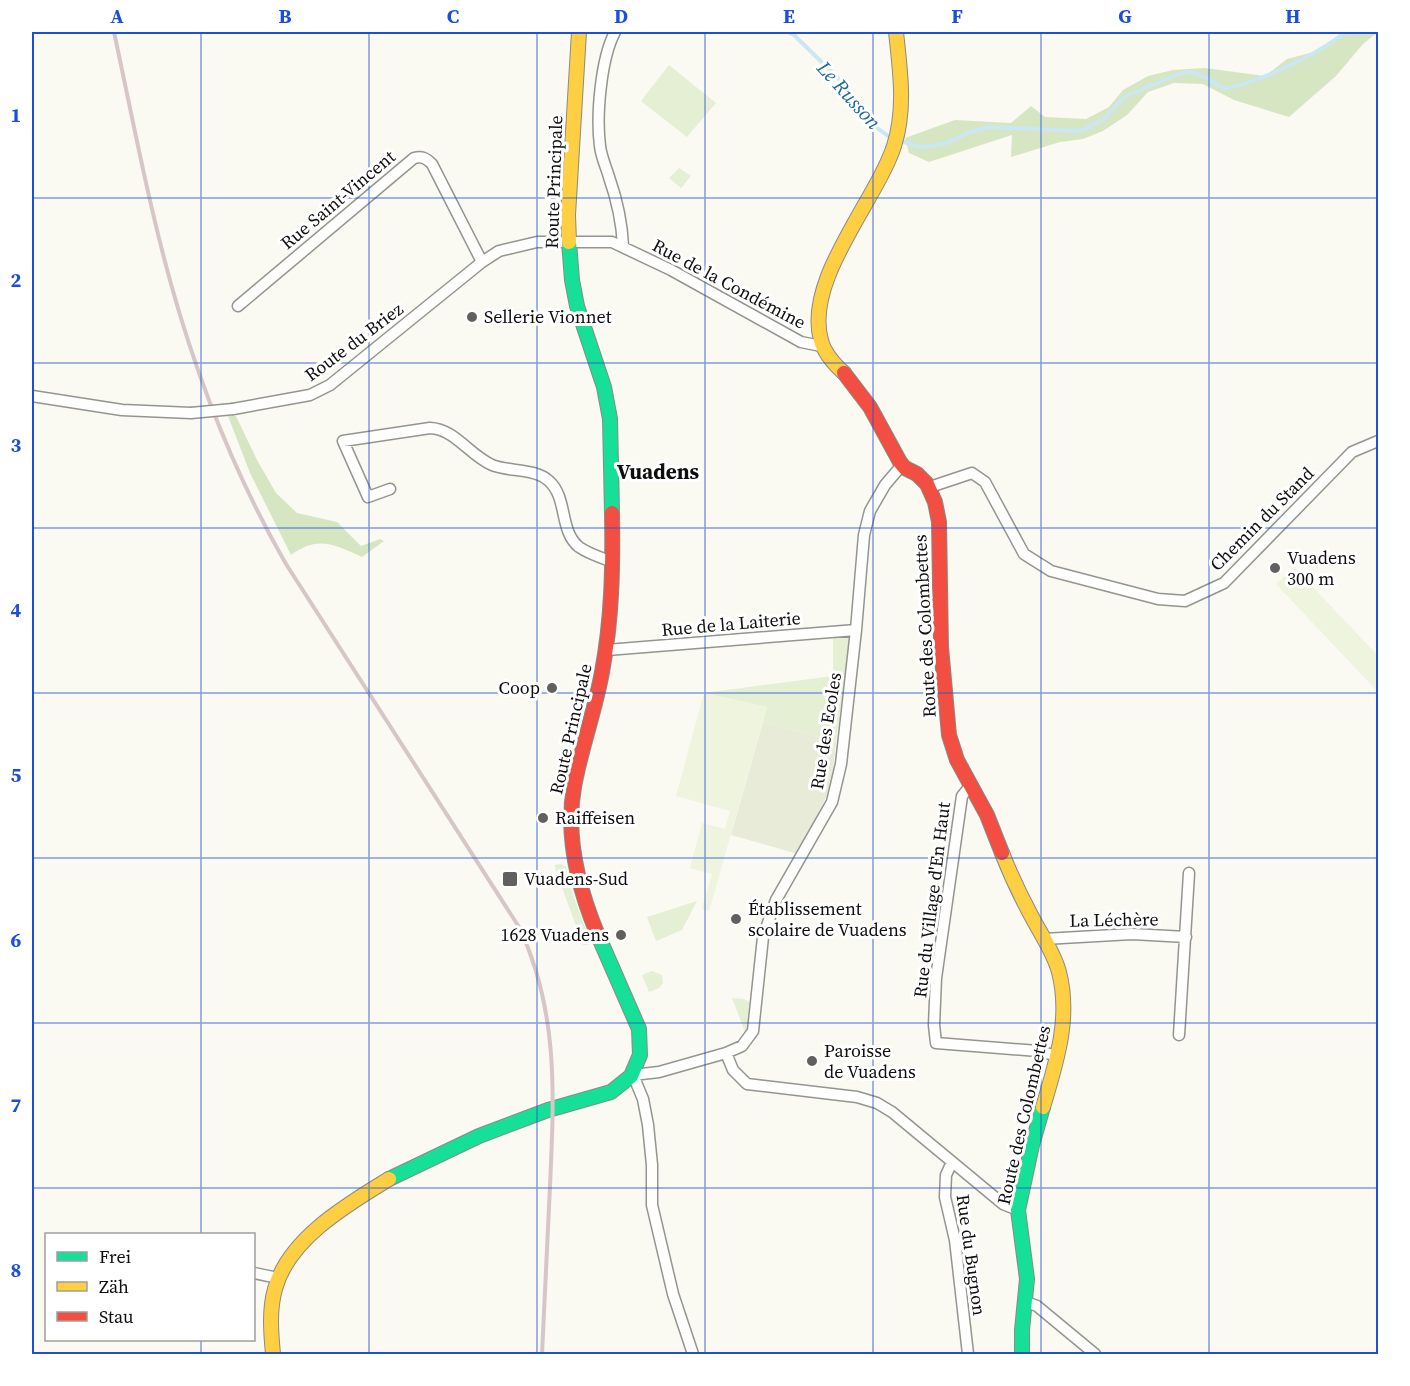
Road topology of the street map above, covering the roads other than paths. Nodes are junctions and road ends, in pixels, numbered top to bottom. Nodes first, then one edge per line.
1 (579, 32) edge
2 (615, 32) edge
3 (896, 32) edge
4 (568, 242) junction
5 (622, 246) junction
6 (482, 262) junction
7 (238, 306) dead end
8 (821, 346) junction
9 (32, 396) edge
10 (1378, 441) edge
11 (902, 465) junction
12 (930, 487) junction
13 (390, 489) dead end
14 (613, 562) junction
15 (856, 630) junction
16 (607, 650) junction
17 (970, 786) junction
18 (1189, 873) dead end
19 (1186, 937) junction
20 (1044, 939) junction
21 (1179, 1035) dead end
22 (726, 1053) junction
23 (1058, 1056) junction
24 (633, 1075) junction
25 (952, 1162) junction
26 (1018, 1210) junction
27 (255, 1273) edge
28 (278, 1278) junction
29 (1026, 1302) junction
30 (273, 1354) edge
31 (693, 1354) edge
32 (968, 1354) edge
33 (1022, 1354) edge
34 (1095, 1354) edge

1 - 4 main road, Route Principale
2 - 5 street
3 - 8 main road
4 - 5 street, Rue de la Condémine
4 - 6 street, Route du Briez
4 - 14 main road, Route Principale
5 - 8 street, Rue de la Condémine
6 - 7 street, Rue Saint-Vincent
6 - 9 street, Route du Briez, bridge
8 - 11 main road
10 - 12 street, Chemin du Stand
11 - 12 main road
11 - 15 street, Rue des Ecoles
12 - 17 main road, Route des Colombettes
13 - 14 street
14 - 16 main road, Route Principale
15 - 16 street, Rue de la Laiterie
15 - 22 street, Rue des Ecoles
16 - 24 main road, Route Principale
17 - 20 main road, Route des Colombettes
17 - 23 street, Rue du Village d'En Haut
18 - 19 street
19 - 20 street, La Léchère
19 - 21 street
20 - 23 main road, Route des Colombettes
22 - 24 street
22 - 25 street
23 - 26 main road, Route des Colombettes
24 - 28 main road
24 - 31 street
25 - 26 street
25 - 32 street, Rue du Bugnon
26 - 29 main road, Route des Colombettes
27 - 28 street
28 - 30 main road
29 - 33 main road, Route des Colombettes
29 - 34 street

